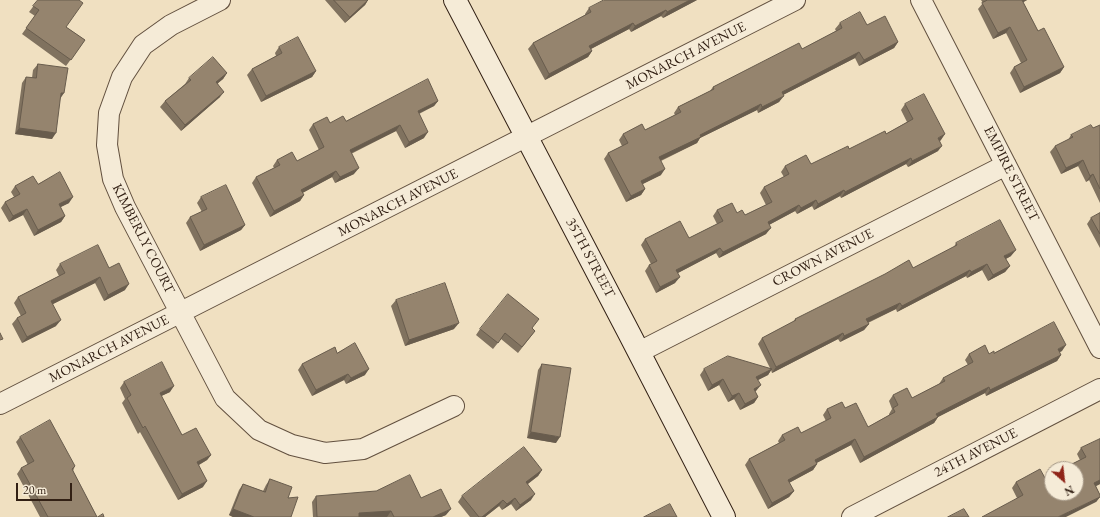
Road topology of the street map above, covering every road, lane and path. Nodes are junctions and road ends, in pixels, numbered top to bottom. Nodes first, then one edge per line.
1 (220, 0) edge
2 (455, 0) edge
3 (795, 0) edge
4 (921, 0) edge
5 (527, 138) junction
6 (1006, 164) junction
7 (180, 313) junction
8 (1100, 348) edge
9 (639, 352) junction
10 (1100, 389) edge
11 (0, 404) edge
12 (454, 406) dead end
13 (724, 517) edge
14 (852, 517) edge

1 - 7 street, KIMBERLY COURT
2 - 5 street, 35TH STREET
3 - 5 street, MONARCH AVENUE
4 - 6 street, EMPIRE STREET
5 - 7 street, MONARCH AVENUE
5 - 9 street, 35TH STREET
6 - 8 street, EMPIRE STREET
6 - 9 street, CROWN AVENUE
7 - 11 street, MONARCH AVENUE
7 - 12 street, KIMBERLY COURT
9 - 13 street, 35TH STREET
10 - 14 street, 24TH AVENUE

